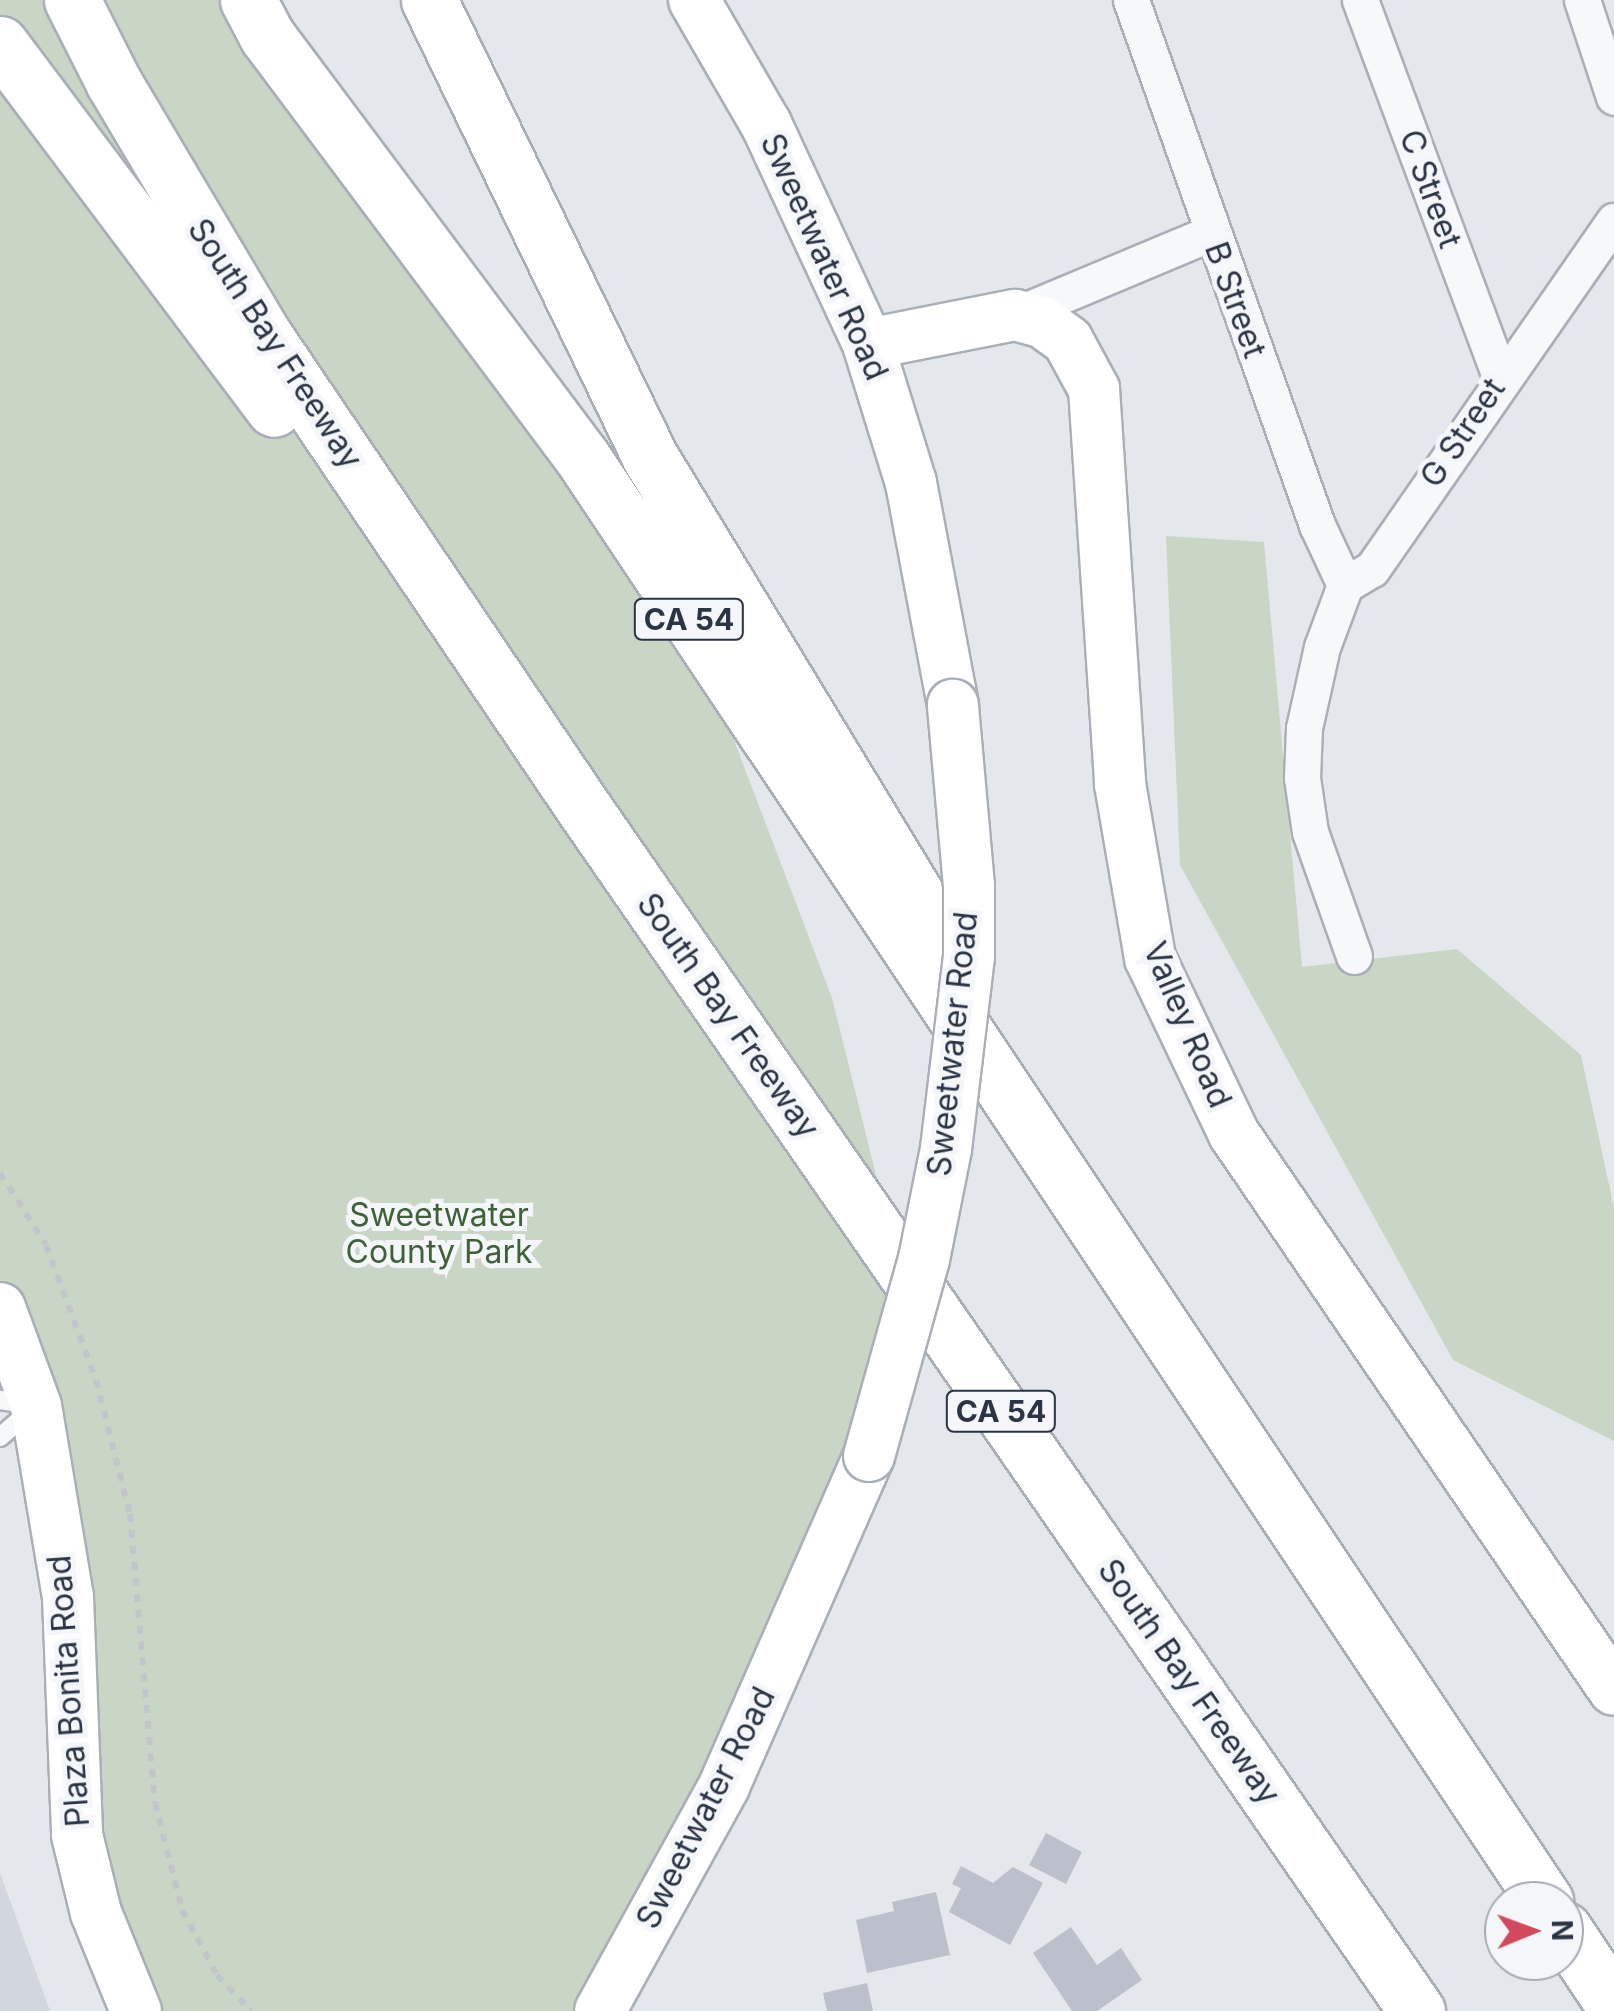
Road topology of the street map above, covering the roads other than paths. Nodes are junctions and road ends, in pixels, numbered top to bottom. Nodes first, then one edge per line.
1 (72, 0) edge
2 (248, 0) edge
3 (429, 0) edge
4 (471, 0) edge
5 (694, 0) edge
6 (1360, 0) edge
7 (1131, 6) edge
8 (1596, 14) edge
9 (0, 44) edge
10 (1614, 96) edge
11 (1614, 221) edge
12 (540, 232) junction
13 (1211, 233) junction
14 (1015, 316) junction
15 (868, 344) junction
16 (1500, 377) junction
17 (1345, 585) junction
18 (585, 810) junction
19 (1354, 956) dead end
20 (1110, 1254) junction
21 (0, 1308) edge
22 (12, 1414) edge
23 (1614, 1690) edge
24 (1531, 1881) edge
25 (1584, 1960) edge
26 (1614, 2004) edge
27 (136, 2011) edge
28 (600, 2011) edge
29 (1417, 2011) edge

1 - 18 highway, South Bay Freeway / CA 54
2 - 20 highway, CA 54
3 - 12 highway
4 - 12 highway
5 - 15 main road, Sweetwater Road
6 - 16 street, C Street
7 - 13 street, B Street
8 - 10 street
9 - 18 highway
11 - 16 street, G Street
12 - 20 highway
13 - 14 street
13 - 17 street, B Street
14 - 15 main road
14 - 23 main road, Valley Road
15 - 28 main road, Sweetwater Road, bridge
16 - 17 street, G Street
17 - 19 street, G Street
18 - 29 highway, South Bay Freeway / CA 54
20 - 24 highway, CA 54
21 - 22 main road, Plaza Bonita Road
22 - 27 main road, Plaza Bonita Road
25 - 26 highway

